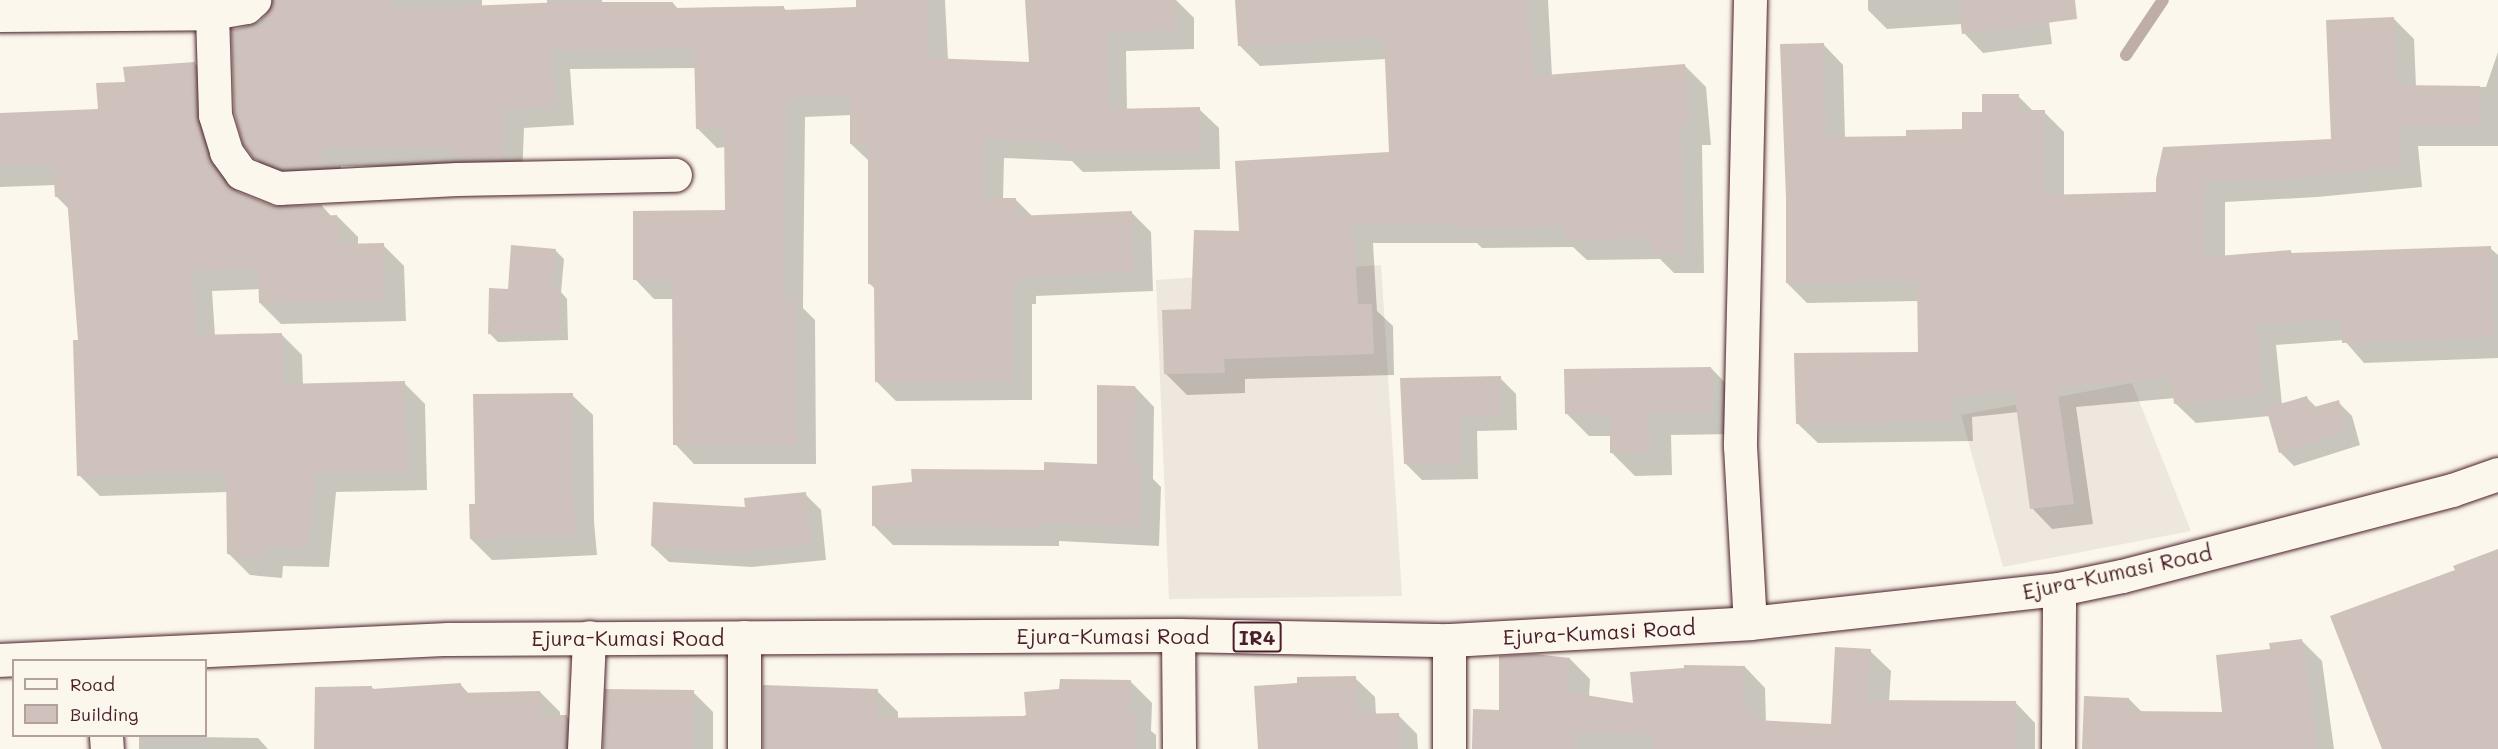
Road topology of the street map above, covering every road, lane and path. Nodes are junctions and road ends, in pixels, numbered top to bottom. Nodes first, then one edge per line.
1 (254, 0) edge
2 (1750, 0) edge
3 (212, 14) junction
4 (0, 15) edge
5 (675, 175) dead end
6 (2498, 474) edge
7 (2059, 589) junction
8 (1750, 623) junction
9 (1178, 635) junction
10 (590, 637) junction
11 (744, 637) junction
12 (1449, 640) junction
13 (103, 659) edge
14 (584, 749) edge
15 (744, 749) edge
16 (1179, 749) edge
17 (1449, 749) edge
18 (2058, 749) edge

1 - 3 main road
2 - 8 main road
3 - 4 main road
3 - 5 main road
6 - 7 main road, Ejura-Kumasi Road / IR4
7 - 8 main road, Ejura-Kumasi Road / IR4
7 - 18 main road
8 - 12 main road, Ejura-Kumasi Road / IR4
9 - 11 main road, Ejura-Kumasi Road / IR4
9 - 12 main road, Ejura-Kumasi Road / IR4
9 - 16 main road
10 - 11 main road, Ejura-Kumasi Road / IR4
10 - 13 main road, Ejura-Kumasi Road / IR4
10 - 14 main road
11 - 15 main road
12 - 17 main road

